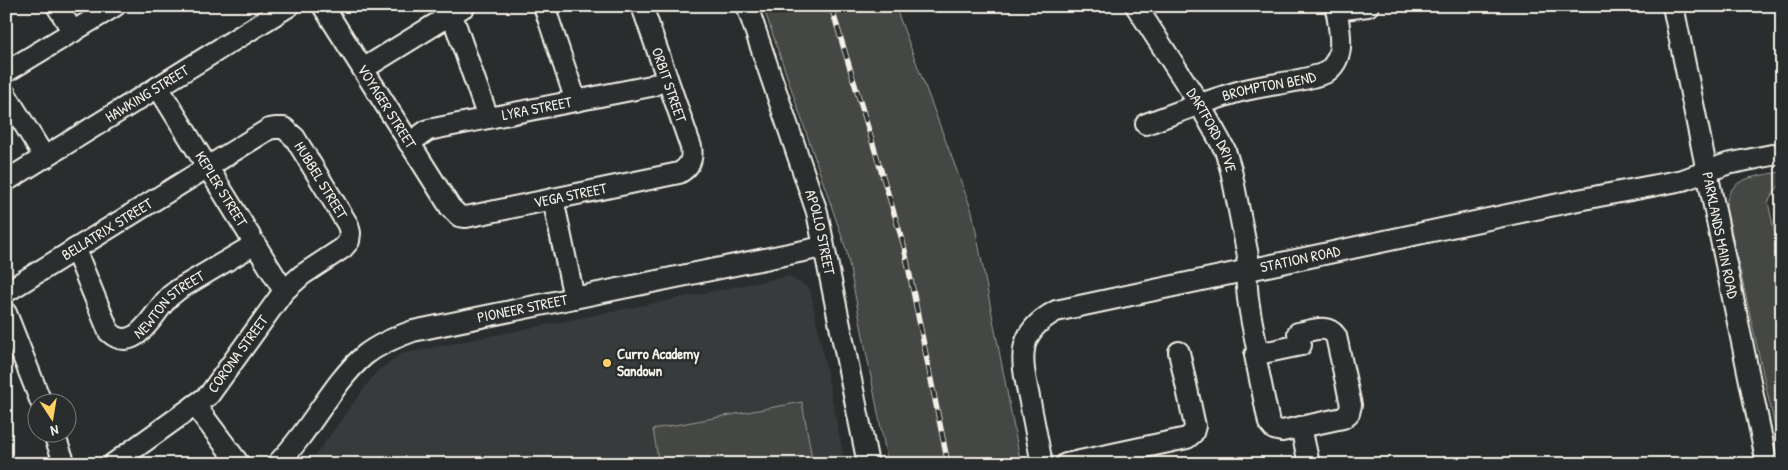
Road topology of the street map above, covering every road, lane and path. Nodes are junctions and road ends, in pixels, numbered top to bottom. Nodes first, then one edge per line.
1 (57, 6) edge
2 (114, 6) edge
3 (289, 6) edge
4 (323, 6) edge
5 (544, 6) edge
6 (642, 6) edge
7 (747, 6) edge
8 (1136, 6) edge
9 (1368, 6) edge
10 (1674, 6) edge
11 (1336, 8) edge
12 (459, 10) edge
13 (73, 32) junction
14 (363, 69) junction
15 (6, 72) edge
16 (667, 79) junction
17 (158, 87) junction
18 (6, 95) edge
19 (576, 101) junction
20 (1200, 105) junction
21 (488, 118) junction
22 (1146, 124) dead end
23 (409, 143) junction
24 (1782, 153) edge
25 (45, 158) junction
26 (689, 164) joint
27 (208, 167) junction
28 (1708, 171) junction
29 (6, 181) edge
30 (553, 199) junction
31 (450, 207) joint
32 (255, 244) junction
33 (823, 247) junction
34 (75, 249) junction
35 (1246, 270) junction
36 (284, 291) junction
37 (6, 292) edge
38 (574, 298) junction
39 (6, 313) edge
40 (1179, 352) dead end
41 (1258, 354) junction
42 (37, 392) edge
43 (195, 405) junction
44 (1301, 427) junction
45 (57, 442) edge
46 (65, 464) edge
47 (113, 464) edge
48 (239, 464) edge
49 (277, 464) edge
50 (868, 464) edge
51 (1042, 464) edge
52 (1066, 464) edge
53 (1309, 464) edge
54 (1767, 464) edge

1 - 13 street
2 - 13 street
3 - 17 street, HAWKING STREET
4 - 14 street, VOYAGER STREET
5 - 19 street
6 - 16 street, ORBIT STREET
7 - 33 street, APOLLO STREET
8 - 20 street, DARTFORD DRIVE
9 - 11 street
10 - 28 street, PARKLANDS MAIN ROAD
11 - 20 street, BROMPTON BEND
12 - 14 street
12 - 21 street
13 - 15 street
14 - 23 street, VOYAGER STREET
16 - 19 street, LYRA STREET
16 - 26 street, ORBIT STREET
17 - 25 street, HAWKING STREET
17 - 27 street, KEPLER STREET
18 - 25 street
19 - 21 street, LYRA STREET
20 - 22 street, BROMPTON BEND
20 - 35 street, DARTFORD DRIVE
21 - 23 street, LYRA STREET
23 - 31 street, VOYAGER STREET
24 - 28 street, STATION ROAD
25 - 29 street, HAWKING STREET
26 - 30 street, VEGA STREET
27 - 32 street, KEPLER STREET
27 - 34 street, BELLATRIX STREET
27 - 36 street, HUBBEL STREET
28 - 35 street, STATION ROAD
28 - 54 street, PARKLANDS MAIN ROAD
30 - 31 street, VEGA STREET
30 - 38 street
32 - 34 street, NEWTON STREET
32 - 36 street, KEPLER STREET
33 - 38 street, PIONEER STREET
33 - 50 street, APOLLO STREET
34 - 37 street, BELLATRIX STREET
35 - 41 street, DARTFORD DRIVE
35 - 51 street, STATION ROAD
36 - 43 street, CORONA STREET
38 - 49 street, PIONEER STREET
39 - 42 street
40 - 52 street
41 - 44 street, DARTFORD DRIVE
41 - 44 street, DARTFORD DRIVE
43 - 47 street, CORONA STREET
43 - 48 street
44 - 53 street
45 - 46 street

